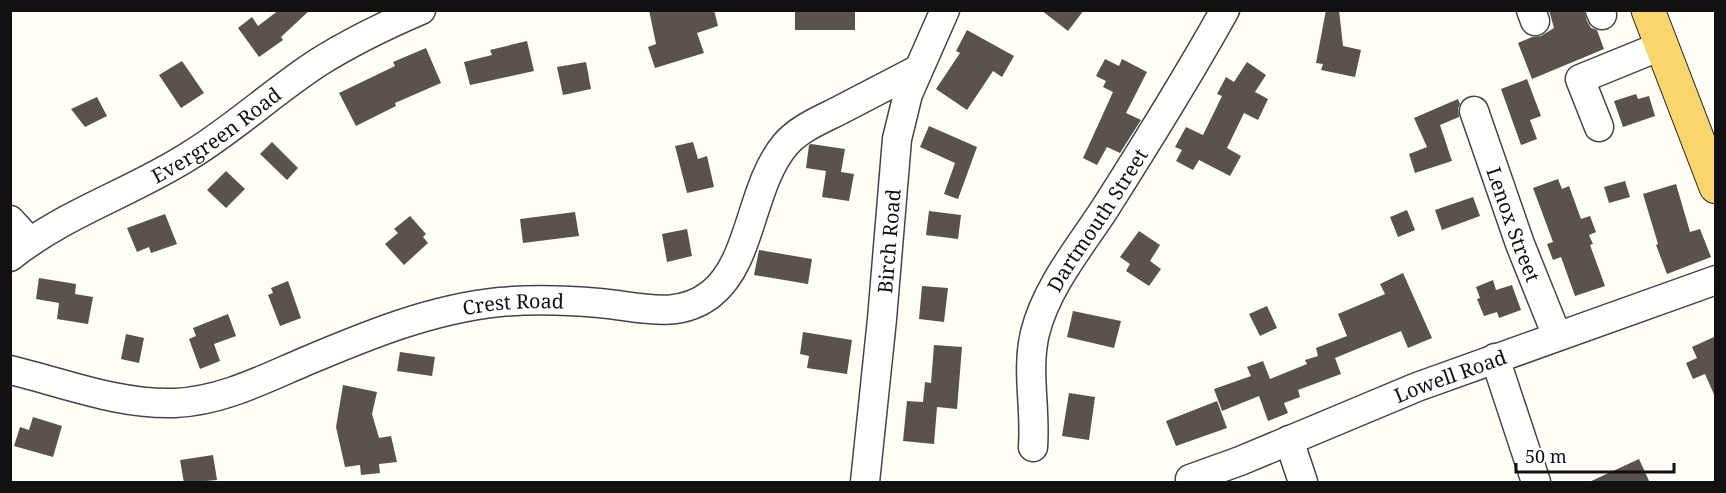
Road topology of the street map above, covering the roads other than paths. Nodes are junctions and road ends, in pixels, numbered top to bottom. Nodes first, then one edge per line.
1 (421, 10) edge
2 (945, 10) edge
3 (1226, 10) edge
4 (1648, 10) edge
5 (1661, 46) junction
6 (917, 70) junction
7 (1474, 111) dead end
8 (1599, 127) dead end
9 (1716, 188) edge
10 (10, 220) edge
11 (20, 250) edge
12 (1716, 280) edge
13 (1557, 336) junction
14 (1495, 358) junction
15 (10, 370) edge
16 (1289, 440) junction
17 (1033, 447) dead end
18 (1190, 479) dead end
19 (865, 483) edge
20 (1303, 483) edge
21 (1536, 483) edge

1 - 11 street, Evergreen Road
2 - 6 street, Birch Road
3 - 17 street, Dartmouth Street
4 - 5 main road
5 - 8 street
5 - 9 main road
6 - 15 street, Crest Road
6 - 19 street, Birch Road
7 - 13 street, Lenox Street
10 - 11 street
12 - 13 street, Lowell Road
13 - 14 street, Lowell Road
14 - 16 street, Lowell Road
14 - 21 street
16 - 18 street, Lowell Road
16 - 20 street

